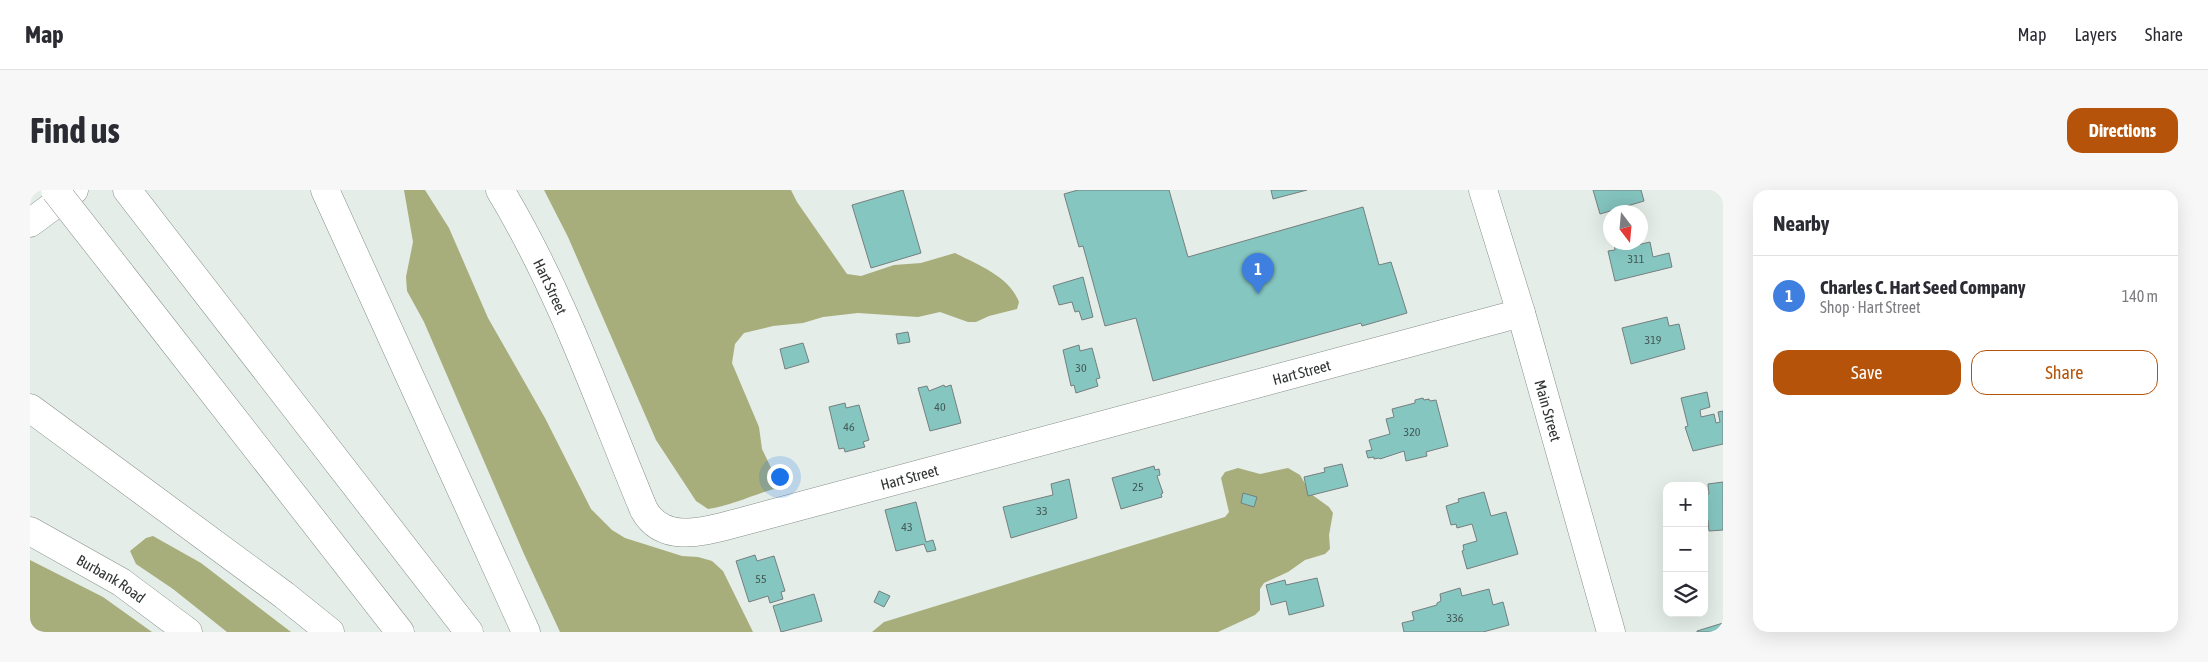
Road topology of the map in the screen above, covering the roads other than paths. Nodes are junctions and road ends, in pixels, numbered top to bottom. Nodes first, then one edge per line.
1 (55, 190) edge
2 (74, 190) edge
3 (128, 190) edge
4 (325, 190) edge
5 (500, 190) edge
6 (1483, 190) edge
7 (30, 224) edge
8 (1521, 314) junction
9 (30, 408) edge
10 (30, 531) edge
11 (188, 632) edge
12 (330, 632) edge
13 (400, 632) edge
14 (469, 632) edge
15 (526, 632) edge
16 (1611, 632) edge

1 - 13 main road, bridge
2 - 7 main road
3 - 14 main road
4 - 15 main road
5 - 8 main road, Hart Street
6 - 8 main road, Main Street
8 - 16 main road, Main Street
9 - 12 main road
10 - 11 main road, Burbank Road

